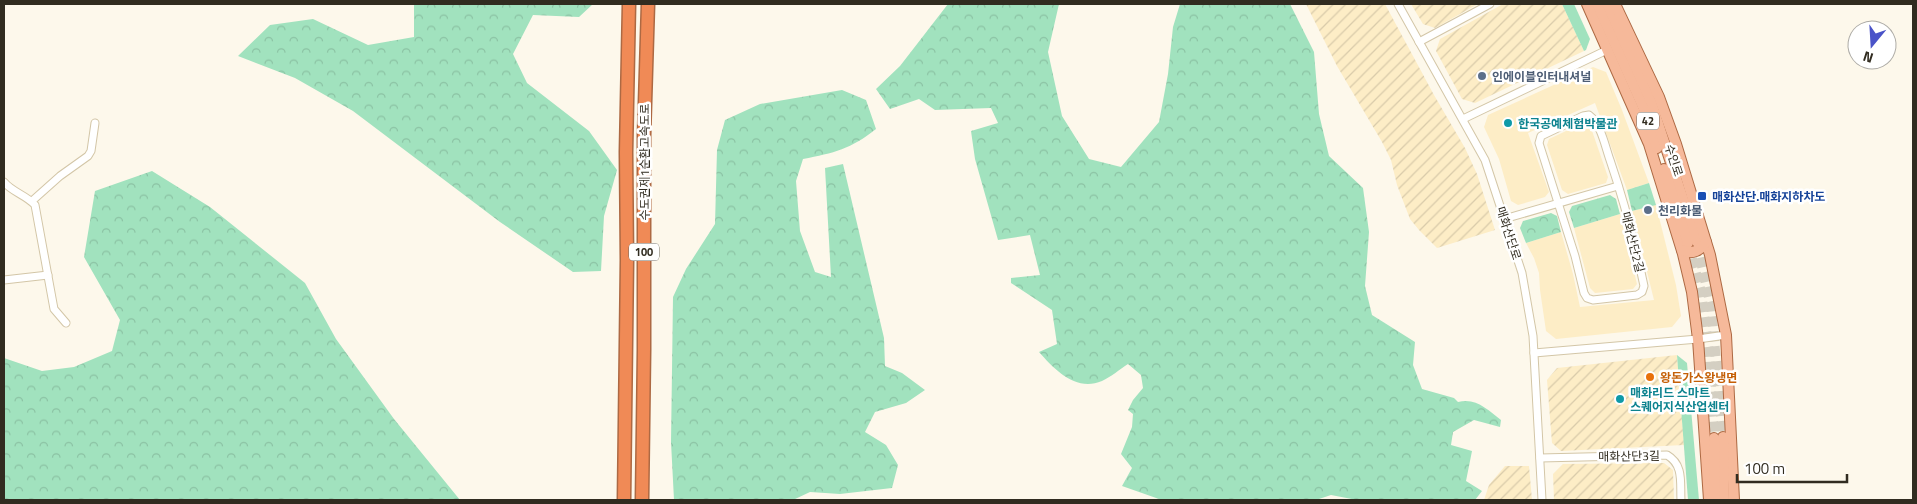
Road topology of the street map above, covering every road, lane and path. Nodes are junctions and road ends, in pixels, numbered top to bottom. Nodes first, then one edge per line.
1 (630, 4) edge
2 (648, 4) edge
3 (1398, 4) edge
4 (1490, 4) edge
5 (1587, 4) edge
6 (1597, 4) edge
7 (1607, 4) edge
8 (1615, 4) edge
9 (1419, 42) junction
10 (1607, 50) junction
11 (1463, 120) junction
12 (95, 123) dead end
13 (4, 182) edge
14 (1618, 186) junction
15 (32, 201) junction
16 (1558, 203) junction
17 (1504, 219) junction
18 (1693, 244) junction
19 (48, 275) junction
20 (4, 280) edge
21 (66, 323) dead end
22 (1726, 335) junction
23 (1698, 339) junction
24 (1534, 353) junction
25 (1540, 458) junction
26 (624, 500) edge
27 (642, 500) edge
28 (1542, 500) edge
29 (1681, 500) edge
30 (1709, 500) edge
31 (1715, 500) edge
32 (1724, 500) edge
33 (1734, 500) edge

1 - 26 highway, 수도권제1순환고속도로 / 100
2 - 27 highway, 수도권제1순환고속도로 / 100
3 - 9 street, 매화산단로
4 - 9 street
5 - 10 main road
6 - 18 main road, 수인로 / 42
7 - 18 main road, 수인로 / 42
8 - 18 main road
9 - 11 street, 매화산단로
10 - 11 street
10 - 18 main road
11 - 17 street, 매화산단로
12 - 15 street
13 - 15 street
14 - 16 street
14 - 16 street, 매화산단2길
14 - 16 street, 매화산단2길
15 - 19 street
16 - 17 street
17 - 24 street, 매화산단로
18 - 22 main road
18 - 23 main road
19 - 20 street
19 - 21 street
22 - 23 street
22 - 33 main road
23 - 24 street
23 - 30 main road
24 - 25 street, 매화산단로
25 - 28 street, 매화산단로
25 - 29 street, 매화산단3길
31 - 32 main road

